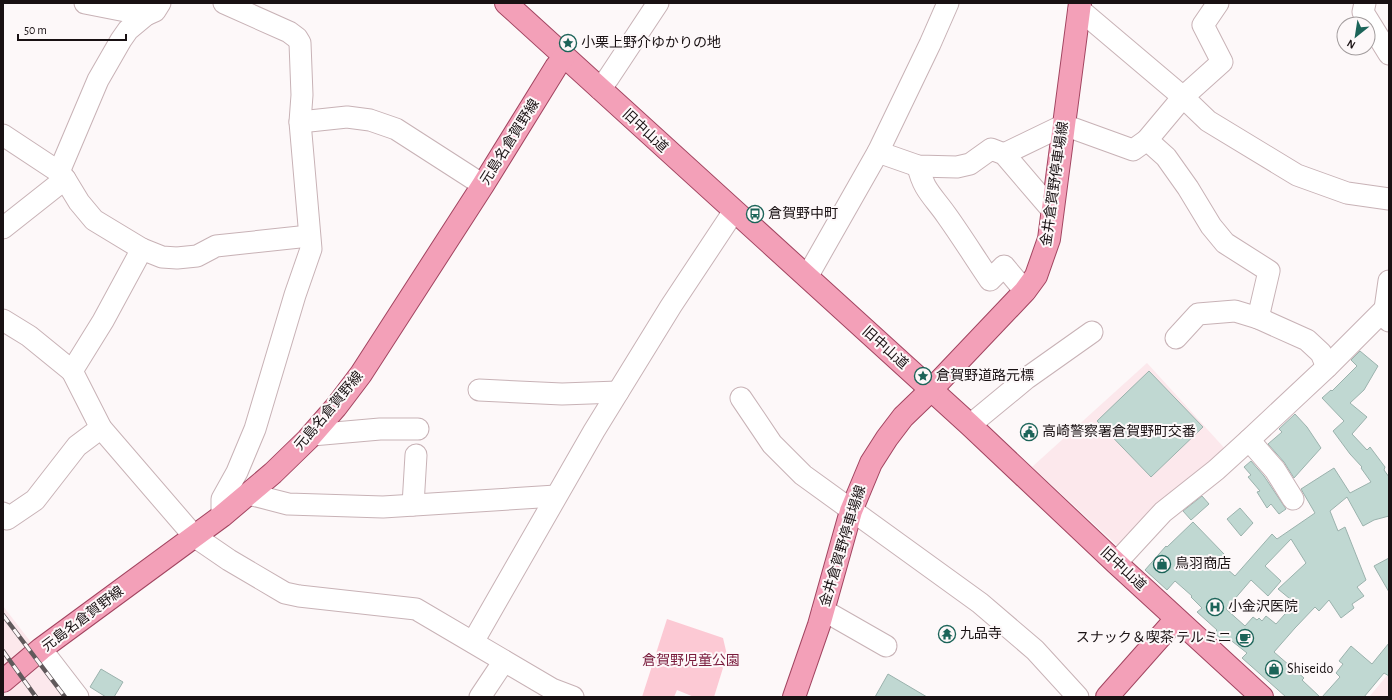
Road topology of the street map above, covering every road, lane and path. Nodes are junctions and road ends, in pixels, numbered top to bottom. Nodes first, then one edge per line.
1 (85, 3) edge
2 (224, 3) edge
3 (506, 3) edge
4 (658, 3) edge
5 (948, 3) edge
6 (1218, 3) edge
7 (1365, 3) edge
8 (1079, 6) edge
9 (153, 9) edge
10 (1389, 54) edge
11 (564, 57) junction
12 (600, 89) junction
13 (1182, 97) junction
14 (300, 122) junction
15 (1064, 125) junction
16 (3, 135) edge
17 (1148, 140) junction
18 (878, 152) junction
19 (1004, 154) junction
20 (918, 166) junction
21 (62, 175) junction
22 (483, 185) junction
23 (1389, 199) edge
24 (1052, 210) junction
25 (734, 211) junction
26 (3, 228) edge
27 (309, 236) junction
28 (142, 249) junction
29 (807, 277) junction
30 (1389, 281) edge
31 (1025, 292) junction
32 (1387, 315) edge
33 (1258, 318) junction
34 (3, 320) edge
35 (1092, 332) dead end
36 (1176, 338) dead end
37 (1327, 367) junction
38 (72, 371) junction
39 (479, 390) dead end
40 (931, 390) junction
41 (618, 392) junction
42 (741, 398) dead end
43 (970, 425) junction
44 (101, 428) junction
45 (418, 429) dead end
46 (312, 434) junction
47 (1249, 440) junction
48 (416, 455) dead end
49 (249, 494) junction
50 (556, 496) junction
51 (1293, 499) dead end
52 (413, 505) junction
53 (851, 511) junction
54 (3, 513) edge
55 (222, 516) junction
56 (194, 536) junction
57 (1116, 563) junction
58 (823, 610) junction
59 (1176, 619) junction
60 (473, 642) junction
61 (886, 646) dead end
62 (41, 649) junction
63 (504, 662) junction
64 (3, 681) edge
65 (1257, 695) edge
66 (78, 697) edge
67 (480, 697) edge
68 (573, 697) edge
69 (794, 697) edge
70 (1078, 697) edge
71 (1107, 697) edge

1 - 9 street
2 - 14 street
3 - 11 main road, 旧中山道
4 - 12 street
5 - 18 street
6 - 13 street
7 - 10 street
8 - 13 street
8 - 15 main road, 金井倉賀野停車場線
9 - 21 street
11 - 12 main road, 旧中山道
11 - 22 main road, 元島名倉賀野線
12 - 25 main road, 旧中山道
13 - 17 street
13 - 23 street
14 - 22 street
14 - 27 street
15 - 17 street
15 - 19 street
15 - 24 main road, 金井倉賀野停車場線
16 - 21 street
17 - 33 street
18 - 20 street
18 - 29 street
19 - 20 street
19 - 24 street
20 - 31 street
21 - 26 street
21 - 28 street
22 - 46 main road, 元島名倉賀野線
24 - 31 main road, 金井倉賀野停車場線
25 - 29 main road, 旧中山道
25 - 41 street
27 - 28 street
27 - 55 street
28 - 38 street
29 - 40 main road, 旧中山道
30 - 32 street
31 - 40 main road, 金井倉賀野停車場線
32 - 37 street
33 - 36 street
33 - 37 street
34 - 38 street
35 - 43 street
37 - 47 street
38 - 44 street
39 - 41 street
40 - 43 main road, 旧中山道
40 - 53 main road, 金井倉賀野停車場線
41 - 50 street
42 - 53 street
43 - 57 main road, 旧中山道
44 - 54 street
44 - 56 street
45 - 46 street
46 - 49 main road, 元島名倉賀野線
47 - 51 street
47 - 57 street
48 - 52 street
49 - 52 street
49 - 55 main road, 元島名倉賀野線
50 - 52 street
50 - 60 street
53 - 58 main road, 金井倉賀野停車場線
53 - 70 street
55 - 56 main road, 元島名倉賀野線
56 - 60 street
56 - 62 main road, 元島名倉賀野線
57 - 59 main road, 旧中山道
58 - 61 street
58 - 69 main road, 金井倉賀野停車場線
59 - 65 main road, 旧中山道
59 - 71 main road
60 - 63 street
62 - 64 main road, 元島名倉賀野線
62 - 66 street
63 - 67 street
63 - 68 street

